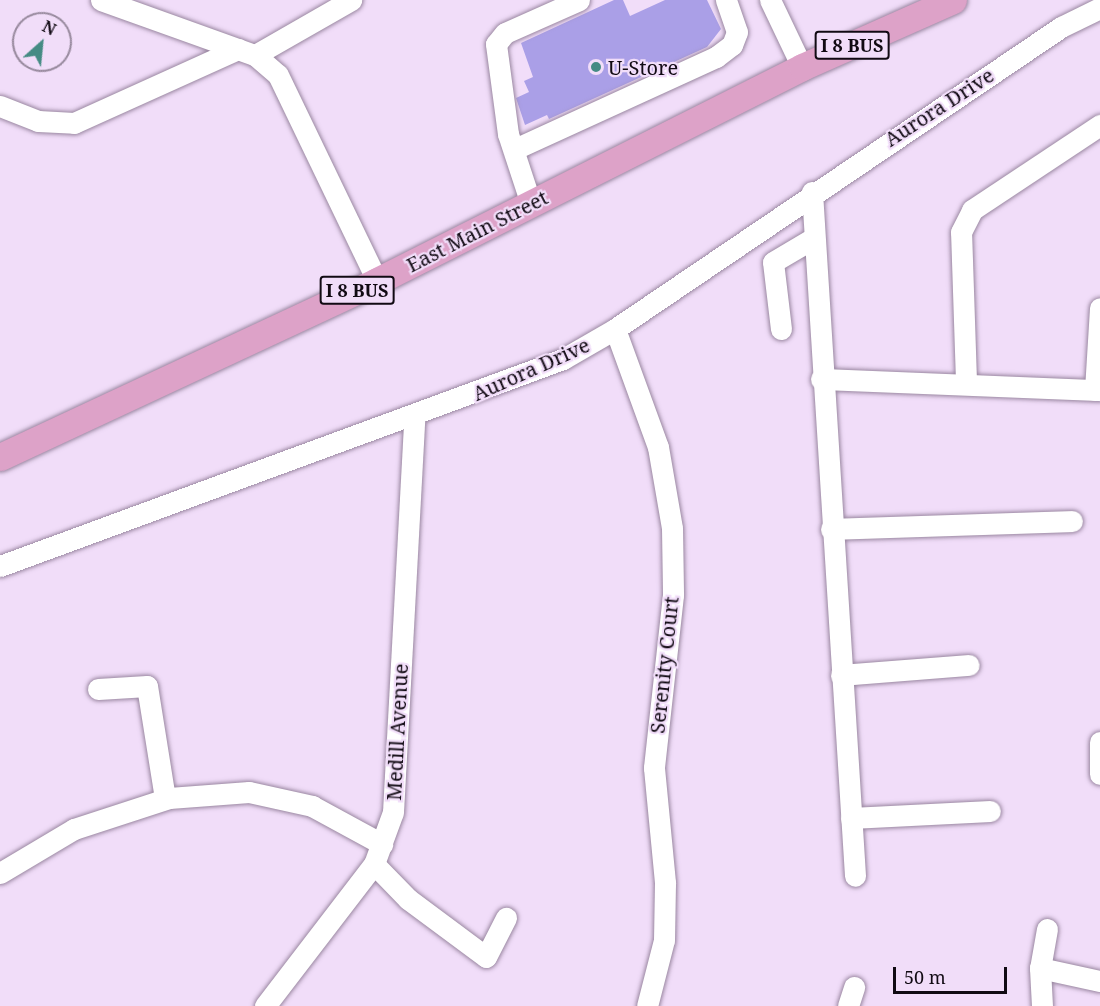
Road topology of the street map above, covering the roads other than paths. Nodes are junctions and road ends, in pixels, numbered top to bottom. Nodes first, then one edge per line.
1 (101, 0) edge
2 (351, 0) edge
3 (579, 0) edge
4 (726, 0) edge
5 (770, 0) edge
6 (952, 0) edge
7 (1100, 8) edge
8 (247, 52) junction
9 (802, 67) junction
10 (0, 106) edge
11 (1100, 125) edge
12 (517, 148) junction
13 (812, 192) junction
14 (531, 204) junction
15 (812, 239) junction
16 (377, 281) junction
17 (1100, 308) edge
18 (615, 329) junction
19 (782, 329) dead end
20 (821, 379) junction
21 (966, 381) junction
22 (1098, 390) edge
23 (414, 418) junction
24 (0, 457) edge
25 (1072, 521) dead end
26 (831, 529) junction
27 (0, 566) edge
28 (969, 666) dead end
29 (841, 675) junction
30 (98, 689) dead end
31 (1100, 742) edge
32 (1100, 774) edge
33 (165, 799) junction
34 (990, 811) dead end
35 (851, 818) junction
36 (382, 844) junction
37 (374, 864) junction
38 (0, 873) edge
39 (855, 876) dead end
40 (506, 918) dead end
41 (1047, 929) dead end
42 (1040, 968) junction
43 (1100, 981) edge
44 (266, 1006) edge
45 (647, 1006) edge
46 (1042, 1006) edge

1 - 8 street
2 - 8 street
3 - 12 street
4 - 12 street
5 - 9 street
6 - 9 main road, East Main Street / I 8 BUS
7 - 13 street, Aurora Drive
8 - 10 street
8 - 16 street
9 - 14 main road, East Main Street / I 8 BUS
11 - 21 street
12 - 14 street
13 - 15 street
13 - 18 street, Aurora Drive
14 - 16 main road, East Main Street / I 8 BUS
15 - 19 street
15 - 20 street
16 - 24 main road, East Main Street / I 8 BUS
17 - 22 street
18 - 23 street, Aurora Drive
18 - 45 street, Serenity Court
20 - 21 street
20 - 26 street
21 - 22 street
23 - 27 street, Aurora Drive
23 - 36 street, Medill Avenue
25 - 26 street
26 - 29 street
28 - 29 street
29 - 35 street
30 - 33 street
31 - 32 street
33 - 36 street
33 - 38 street
34 - 35 street
35 - 39 street
36 - 37 street, Medill Avenue
37 - 40 street
37 - 44 street, Medill Avenue
41 - 42 street
42 - 43 street
42 - 46 street

